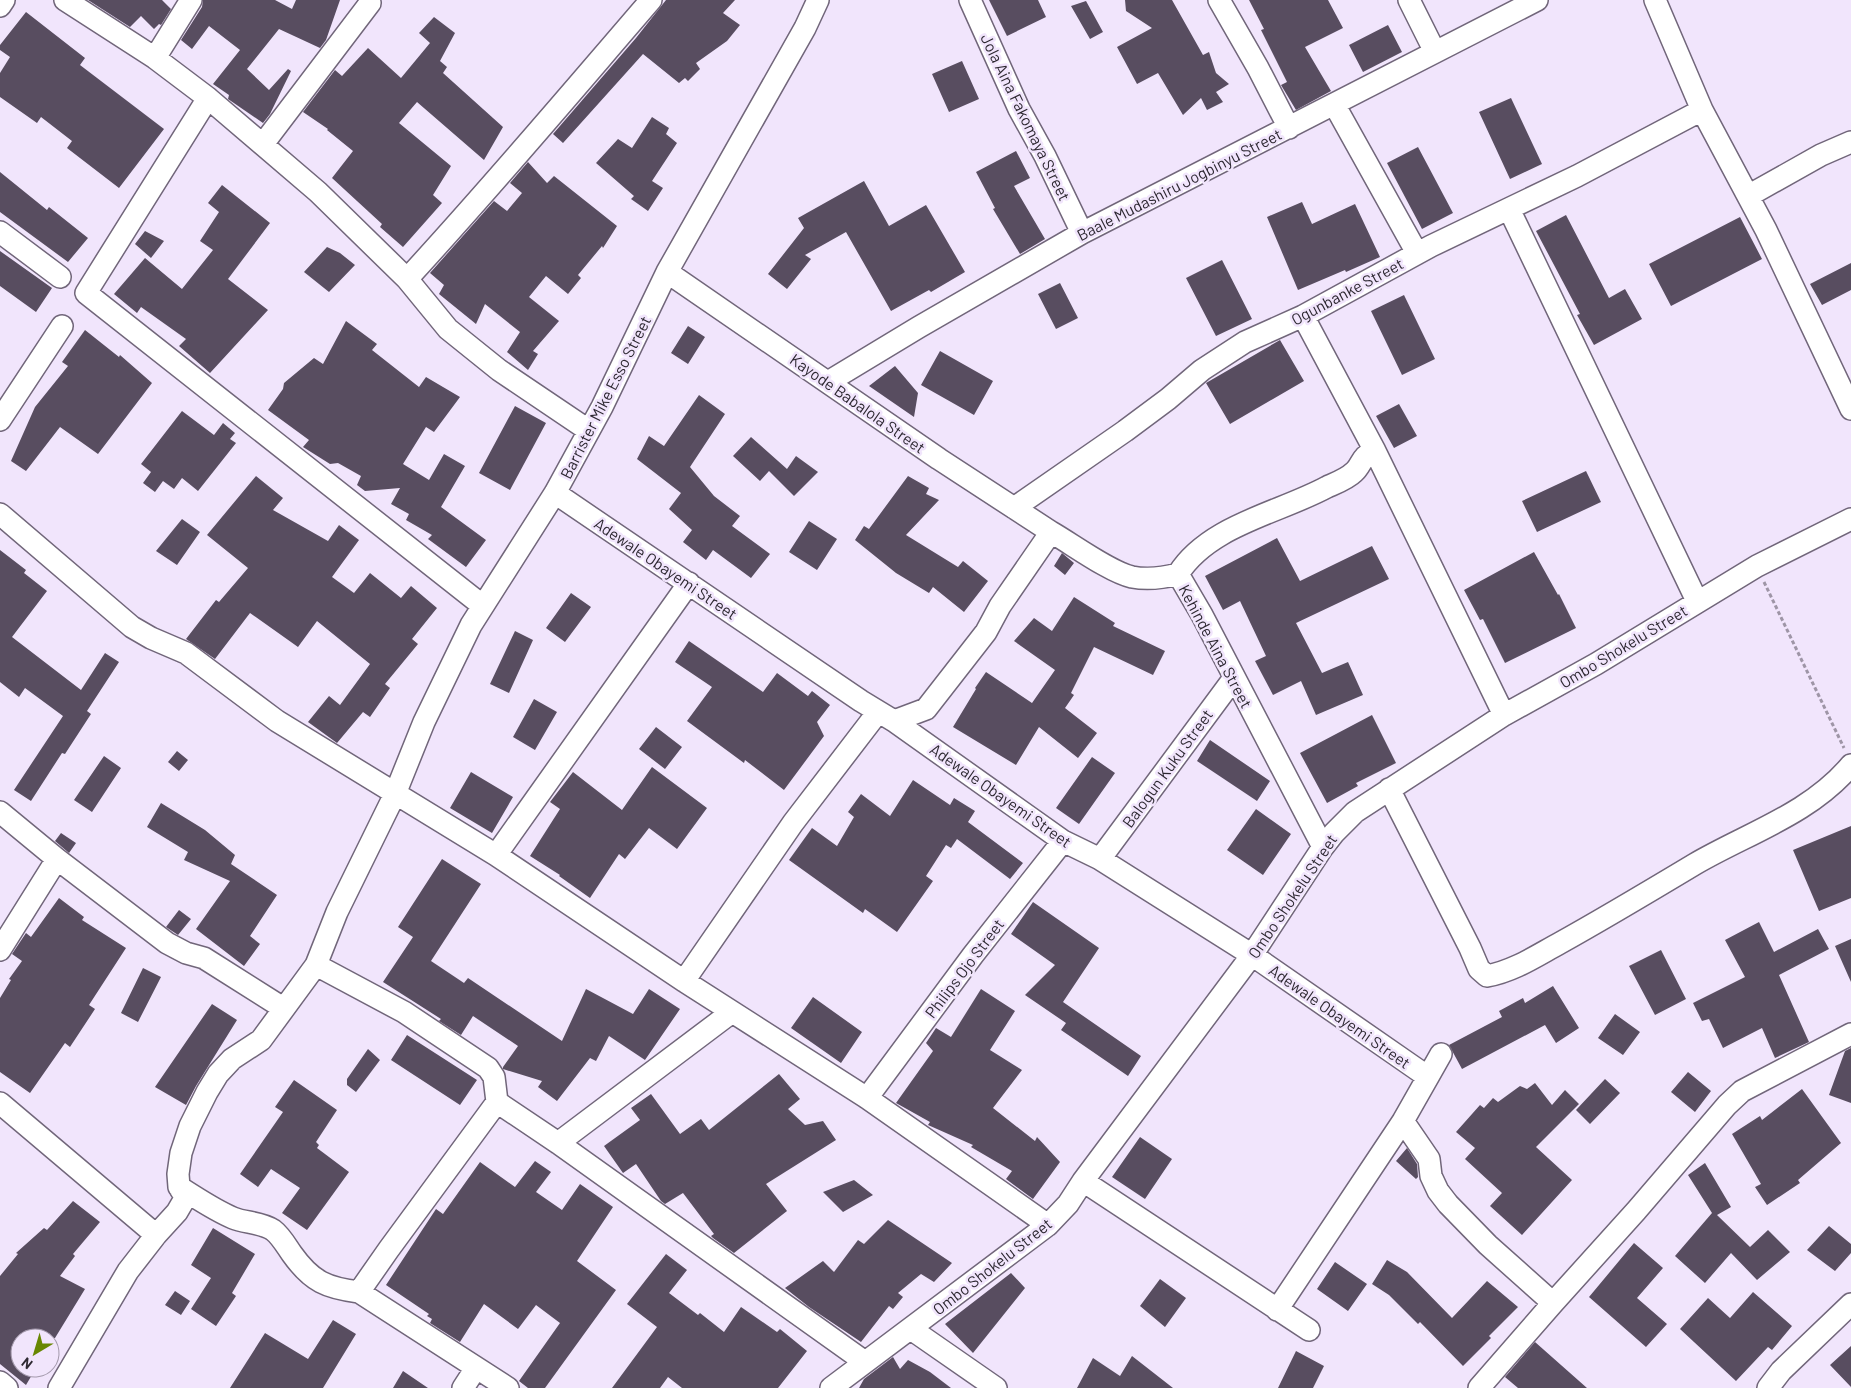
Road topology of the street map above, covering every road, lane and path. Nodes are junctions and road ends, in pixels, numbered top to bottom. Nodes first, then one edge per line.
1 (4, 0) edge
2 (65, 0) edge
3 (190, 0) edge
4 (651, 0) edge
5 (818, 0) edge
6 (970, 0) edge
7 (1219, 0) edge
8 (1409, 0) edge
9 (1537, 0) edge
10 (1655, 0) edge
11 (370, 3) dead end
12 (0, 6) edge
13 (1435, 52) junction
14 (154, 58) junction
15 (208, 98) junction
16 (1334, 104) junction
17 (1702, 110) junction
18 (1289, 128) junction
19 (1851, 142) edge
20 (263, 144) junction
21 (1748, 196) junction
22 (1509, 209) junction
23 (0, 232) edge
24 (1082, 233) junction
25 (1417, 253) junction
26 (667, 272) junction
27 (60, 277) dead end
28 (407, 279) junction
29 (1303, 316) junction
30 (62, 326) dead end
31 (828, 382) junction
32 (1851, 409) edge
33 (0, 420) edge
34 (588, 430) junction
35 (1375, 451) junction
36 (555, 493) junction
37 (1014, 508) junction
38 (0, 514) edge
39 (1851, 519) edge
40 (1052, 532) junction
41 (1757, 566) junction
42 (1178, 574) junction
43 (689, 583) junction
44 (1697, 602) junction
45 (483, 606) junction
46 (1234, 678) junction
47 (926, 709) junction
48 (1504, 716) junction
49 (886, 717) junction
50 (934, 749) junction
51 (1849, 759) edge
52 (1389, 789) junction
53 (395, 794) junction
54 (0, 812) edge
55 (1063, 841) junction
56 (1323, 847) junction
57 (496, 855) junction
58 (57, 859) junction
59 (1100, 859) junction
60 (0, 950) edge
61 (1252, 956) junction
62 (316, 965) junction
63 (684, 981) junction
64 (283, 1008) junction
65 (732, 1012) junction
66 (1851, 1034) edge
67 (1441, 1054) dead end
68 (1428, 1077) junction
69 (867, 1098) junction
70 (497, 1102) junction
71 (0, 1103) edge
72 (1403, 1121) junction
73 (558, 1143) junction
74 (1083, 1181) junction
75 (180, 1187) junction
76 (1048, 1225) junction
77 (156, 1235) junction
78 (359, 1292) junction
79 (1553, 1303) junction
80 (1851, 1304) edge
81 (1277, 1310) junction
82 (911, 1329) junction
83 (1310, 1330) dead end
84 (865, 1362) junction
85 (476, 1368) junction
86 (0, 1382) edge
87 (7, 1388) edge
88 (59, 1388) edge
89 (463, 1388) edge
90 (508, 1388) edge
91 (831, 1388) edge
92 (996, 1388) edge
93 (1479, 1388) edge
94 (1768, 1388) edge

1 - 12 street
2 - 14 street
3 - 14 street
4 - 28 street
5 - 26 street, Barrister Mike Esso Street
6 - 24 street, Jola Aina Fakomaya Street
7 - 18 street
8 - 13 street
9 - 13 street, Baale Mudashiru Jogbinyu Street
10 - 17 street
11 - 20 street
13 - 16 street, Baale Mudashiru Jogbinyu Street
14 - 15 street
15 - 20 street
15 - 45 street
16 - 18 street, Baale Mudashiru Jogbinyu Street
16 - 25 street
17 - 21 street
17 - 22 street, Ogunbanke Street
18 - 24 street, Baale Mudashiru Jogbinyu Street
19 - 21 street
20 - 28 street
21 - 32 street
22 - 25 street, Ogunbanke Street
22 - 44 street
23 - 27 street
24 - 31 street, Baale Mudashiru Jogbinyu Street
25 - 29 street, Ogunbanke Street
26 - 31 street, Kayode Babalola Street
26 - 34 street, Barrister Mike Esso Street
28 - 34 street
29 - 35 street
29 - 37 street, Ogunbanke Street
30 - 33 street
31 - 37 street, Kayode Babalola Street
34 - 36 street, Barrister Mike Esso Street
35 - 42 street, Kehinde Aina Street
35 - 48 street
36 - 43 street, Adewale Obayemi Street
36 - 45 street, Barrister Mike Esso Street
37 - 40 street, Kayode Babalola Street
38 - 53 street
39 - 41 street, Ombo Shokelu Street
40 - 42 street, Kayode Babalola Street
40 - 47 street
41 - 44 street, Ombo Shokelu Street
41 - 51 path
42 - 46 street, Kehinde Aina Street
43 - 49 street, Adewale Obayemi Street
43 - 57 street
44 - 48 street, Ombo Shokelu Street
45 - 53 street, Barrister Mike Esso Street
46 - 56 street, Kehinde Aina Street
46 - 59 street, Balogun Kuku Street
47 - 49 street
47 - 50 street
48 - 52 street, Ombo Shokelu Street
49 - 50 street, Adewale Obayemi Street
49 - 63 street
50 - 55 street, Adewale Obayemi Street
51 - 52 street
52 - 56 street, Ombo Shokelu Street
53 - 57 street
53 - 62 street, Barrister Mike Esso Street
54 - 58 street
55 - 59 street, Adewale Obayemi Street
55 - 69 street, Philips Ojo Street
56 - 61 street, Ombo Shokelu Street
57 - 63 street
58 - 60 street
58 - 64 street
59 - 61 street, Adewale Obayemi Street
61 - 68 street, Adewale Obayemi Street
61 - 74 street, Ombo Shokelu Street
62 - 64 street, Barrister Mike Esso Street
62 - 70 street
63 - 65 street
64 - 75 street, Barrister Mike Esso Street
65 - 69 street
65 - 73 street
66 - 79 street
67 - 68 street, Adewale Obayemi Street
68 - 72 street
69 - 76 street
70 - 73 street
70 - 78 street
71 - 77 street
72 - 79 street
72 - 81 street
73 - 84 street
74 - 76 street, Ombo Shokelu Street
74 - 81 street
75 - 77 street, Barrister Mike Esso Street
75 - 78 street
76 - 82 street, Ombo Shokelu Street
77 - 88 street
78 - 85 street
79 - 93 street
80 - 94 street
81 - 83 street
82 - 84 street, Ombo Shokelu Street
82 - 92 street
84 - 91 street, Ombo Shokelu Street
85 - 89 street
85 - 90 street
86 - 87 street

